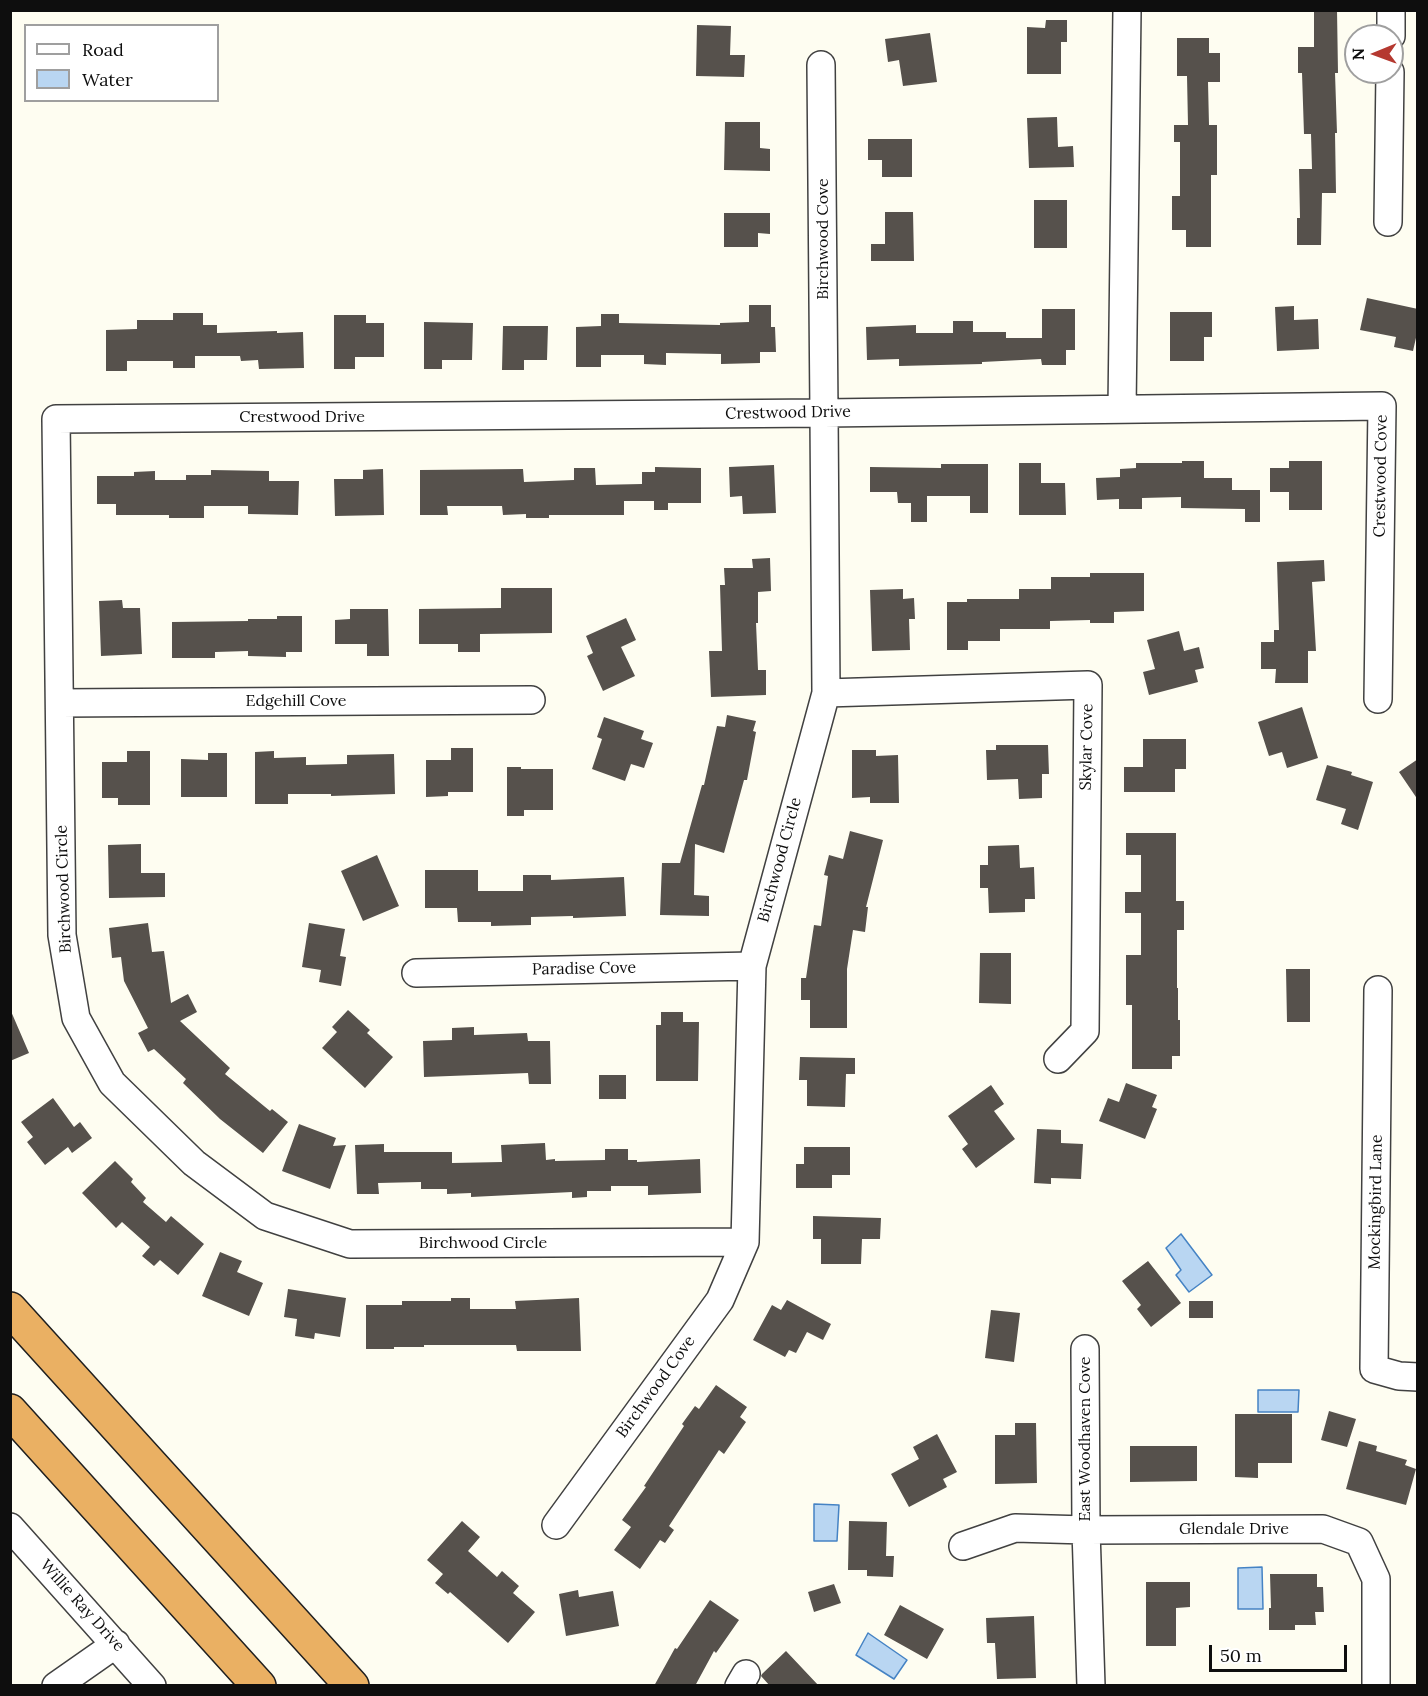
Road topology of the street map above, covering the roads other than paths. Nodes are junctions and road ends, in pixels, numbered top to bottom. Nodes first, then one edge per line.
1 (1127, 10) edge
2 (821, 65) dead end
3 (1390, 84) edge
4 (1388, 222) dead end
5 (1122, 409) junction
6 (824, 413) junction
7 (56, 419) joint
8 (826, 693) junction
9 (1378, 699) dead end
10 (531, 700) dead end
11 (60, 703) junction
12 (752, 966) junction
13 (416, 973) dead end
14 (1378, 990) dead end
15 (1058, 1059) dead end
16 (744, 1242) junction
17 (10, 1308) edge
18 (1085, 1349) dead end
19 (1418, 1377) edge
20 (10, 1411) edge
21 (556, 1525) dead end
22 (10, 1527) edge
23 (1086, 1530) junction
24 (963, 1546) dead end
25 (116, 1644) junction
26 (56, 1686) edge
27 (152, 1686) edge
28 (259, 1686) edge
29 (352, 1686) edge
30 (1091, 1686) edge
31 (1376, 1686) edge

1 - 5 street
2 - 6 street, Birchwood Cove
3 - 4 street
5 - 6 street, Crestwood Drive
5 - 9 street, Crestwood Cove
6 - 7 street, Crestwood Drive
6 - 8 street, Birchwood Circle
7 - 11 street, Birchwood Circle
8 - 12 street, Birchwood Circle
8 - 15 street, Skylar Cove
10 - 11 street, Edgehill Cove
11 - 16 street, Birchwood Circle
12 - 13 street, Paradise Cove
12 - 16 street, Birchwood Circle
14 - 19 street, Mockingbird Lane
16 - 21 street, Birchwood Cove
17 - 29 highway
18 - 23 street, East Woodhaven Cove
20 - 28 highway
22 - 25 street, Willie Ray Drive
23 - 24 street, Glendale Drive
23 - 30 street, East Woodhaven Cove
23 - 31 street, Glendale Drive
25 - 26 street
25 - 27 street, Willie Ray Drive

